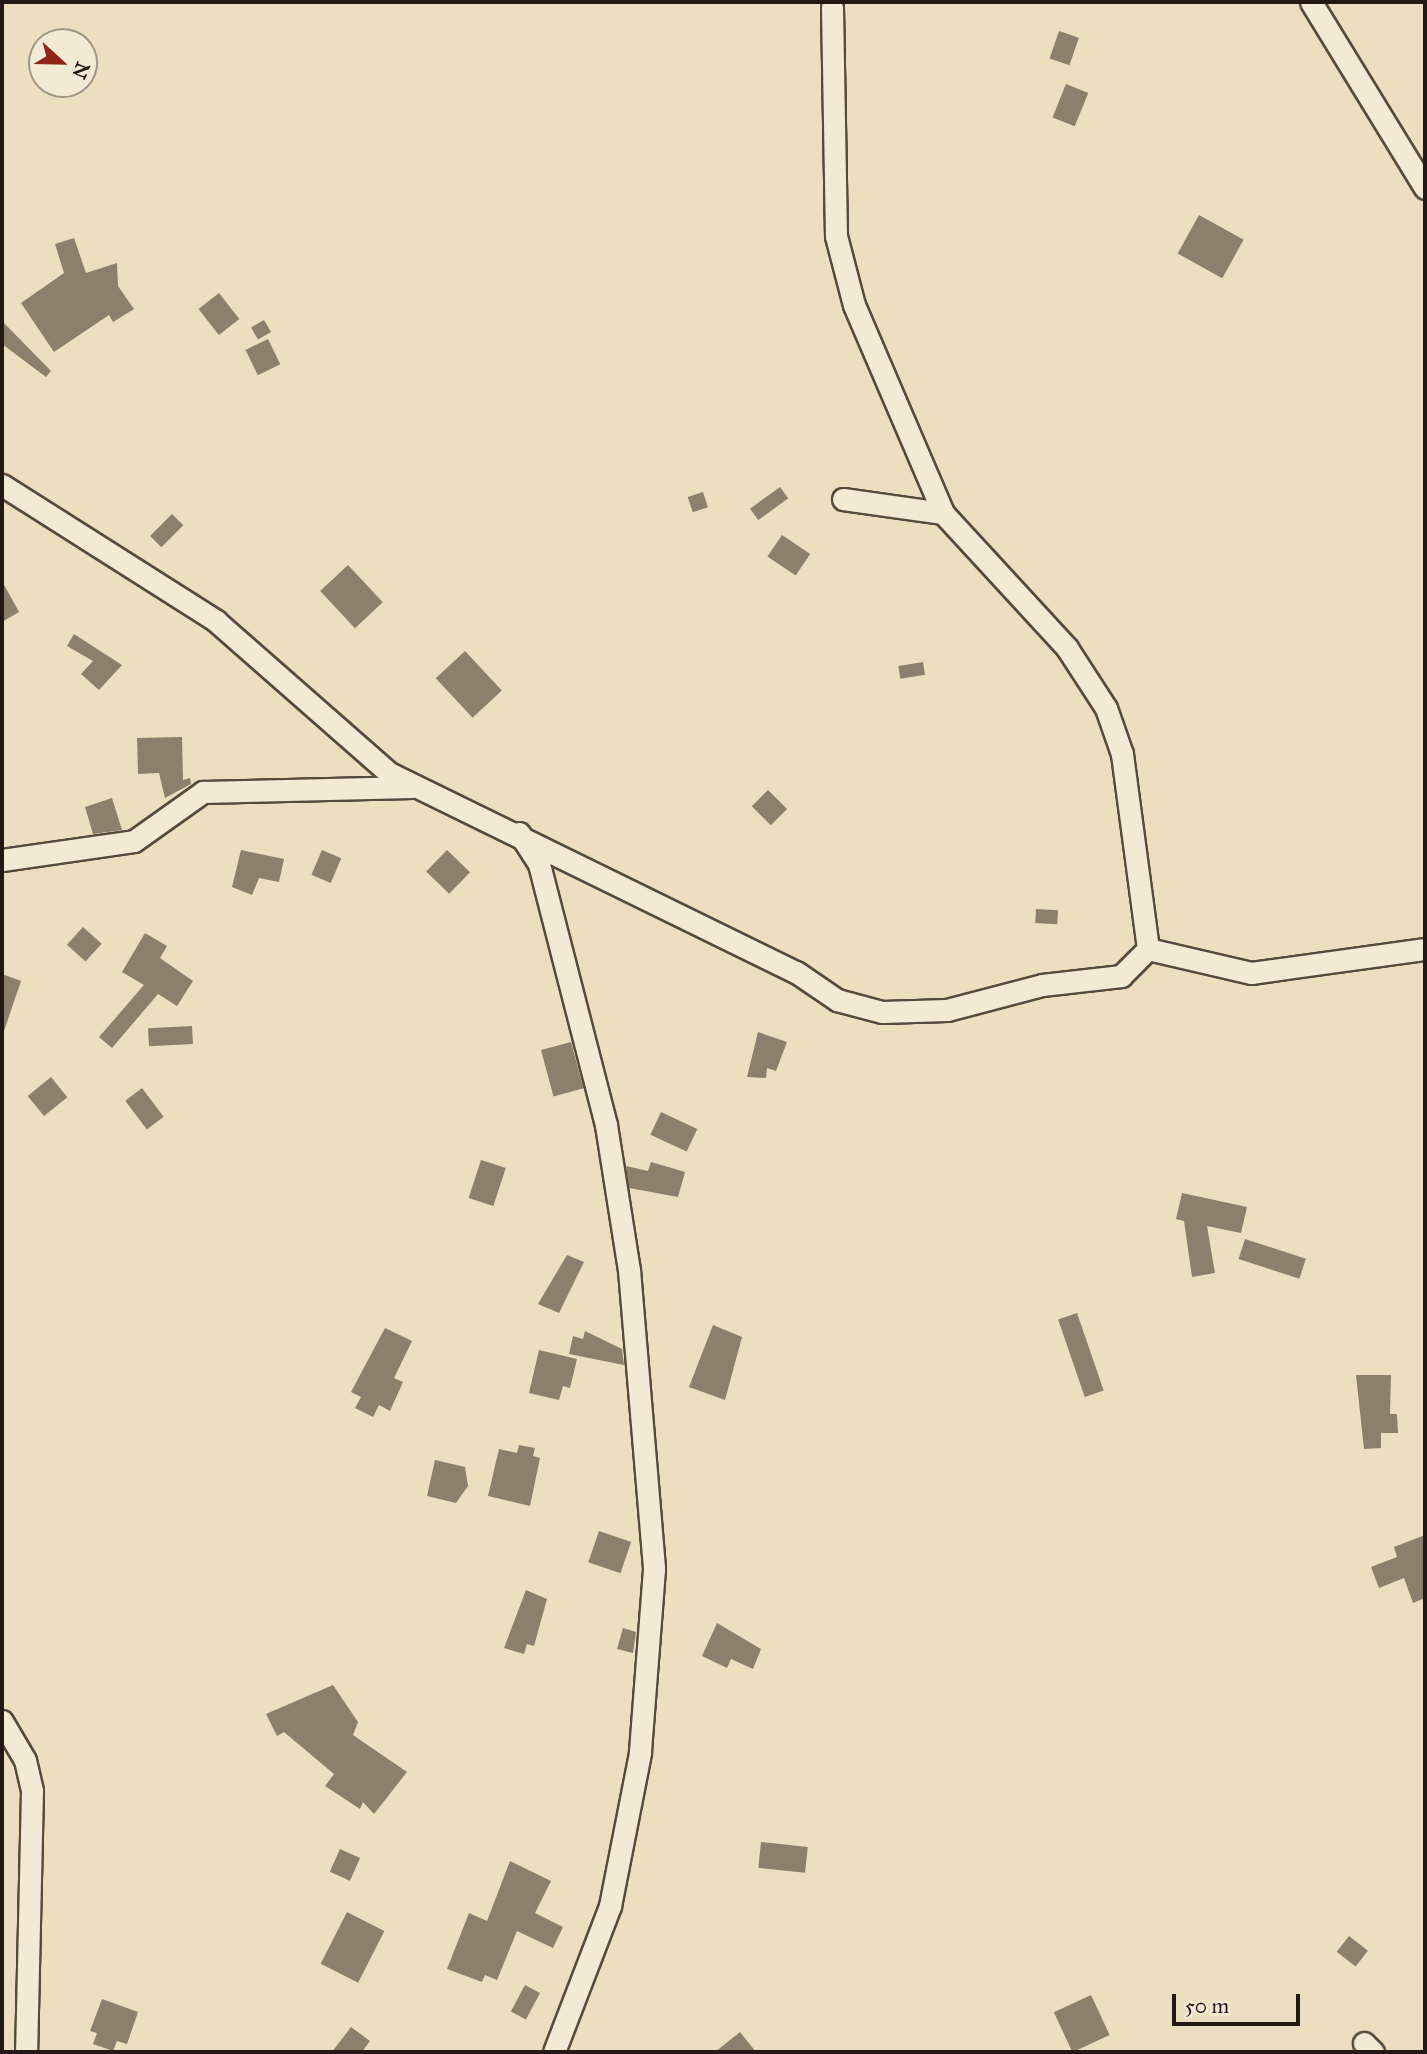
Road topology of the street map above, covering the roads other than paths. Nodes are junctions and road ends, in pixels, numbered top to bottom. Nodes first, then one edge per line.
1 (1311, 2) edge
2 (832, 7) dead end
3 (1425, 188) edge
4 (2, 485) edge
5 (843, 499) dead end
6 (943, 513) junction
7 (414, 788) junction
8 (519, 832) junction
9 (2, 860) edge
10 (1425, 949) edge
11 (1148, 950) junction
12 (2, 1721) edge
13 (26, 2052) edge
14 (554, 2052) edge

1 - 3 street
2 - 6 street
4 - 7 street
5 - 6 street
6 - 11 street
7 - 8 street
7 - 9 street
8 - 11 street
8 - 14 street
10 - 11 street
12 - 13 street

